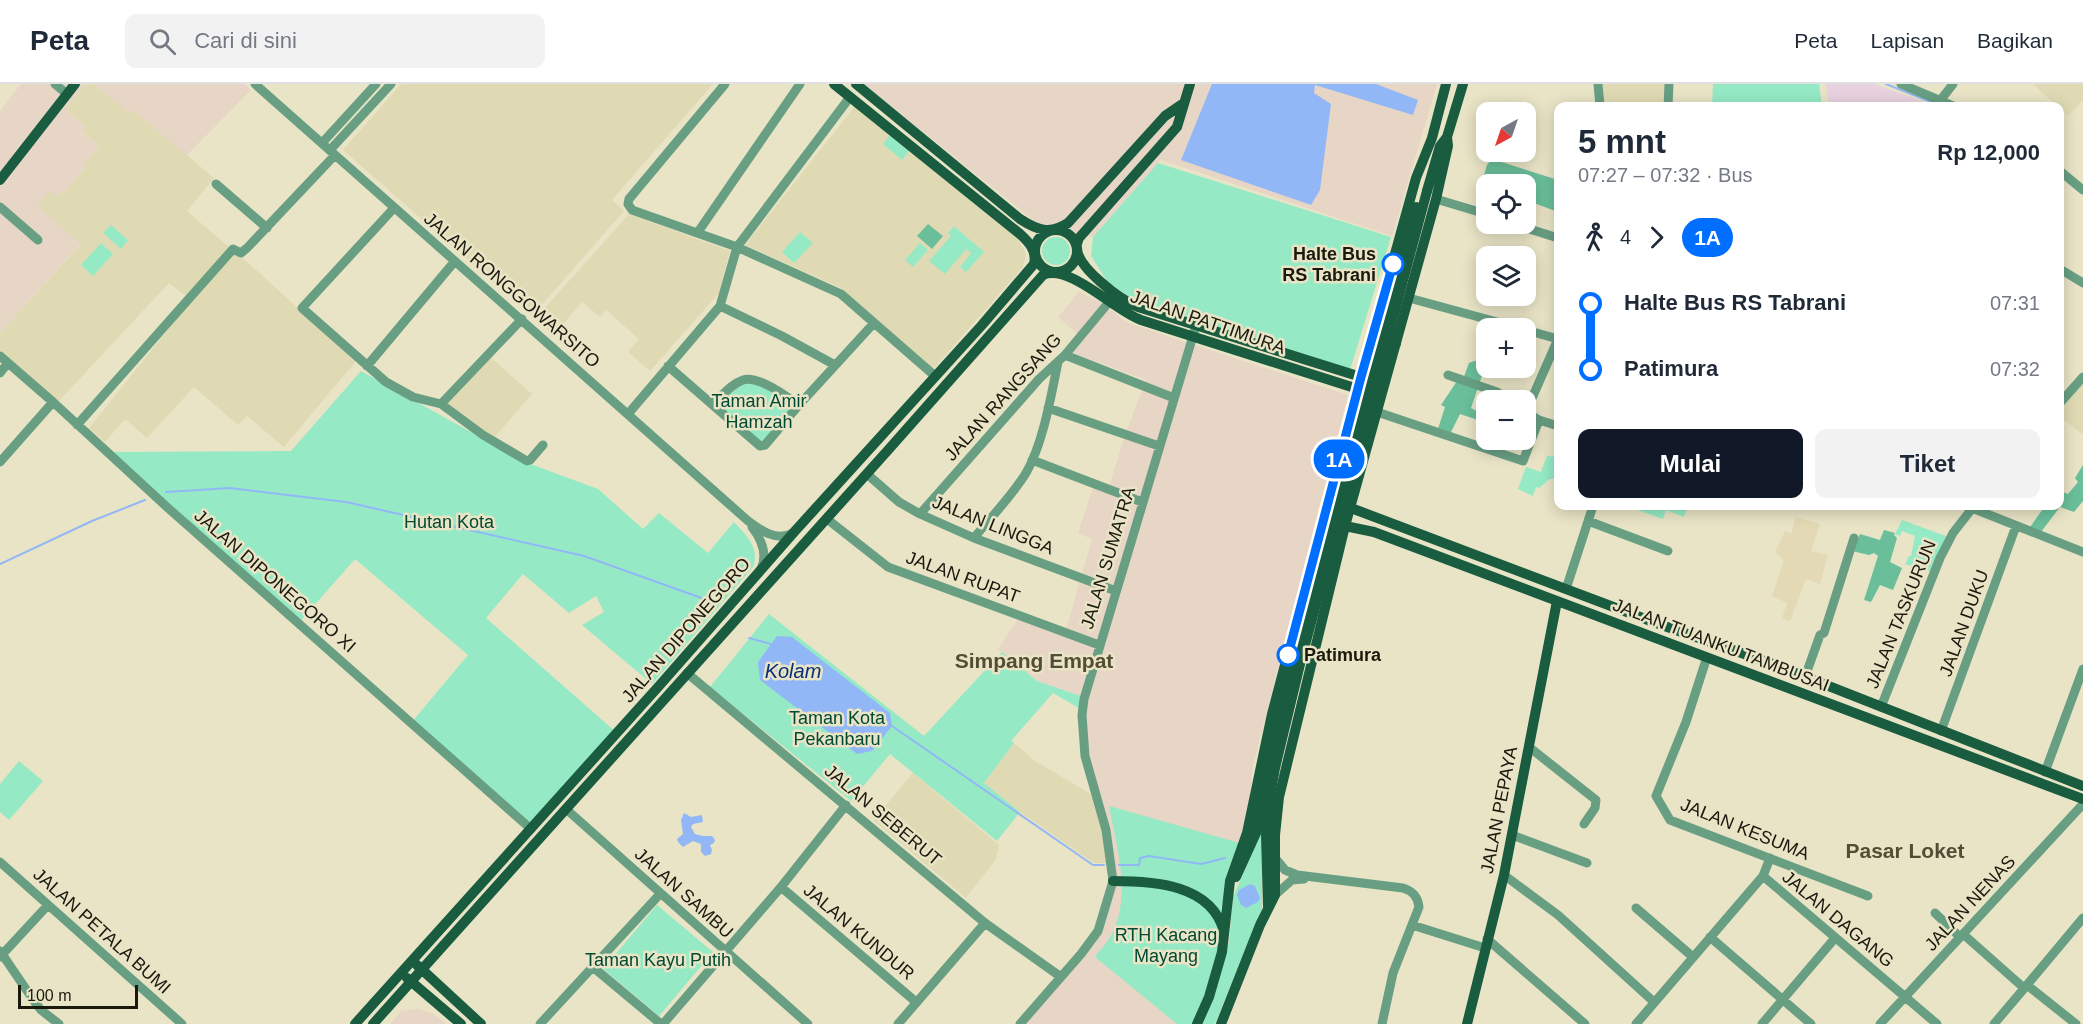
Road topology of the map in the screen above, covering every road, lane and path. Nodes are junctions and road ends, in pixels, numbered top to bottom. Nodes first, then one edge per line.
1 (55, 84) edge
2 (75, 84) edge
3 (255, 84) edge
4 (376, 84) edge
5 (391, 84) edge
6 (725, 84) edge
7 (800, 84) edge
8 (834, 84) edge
9 (856, 84) edge
10 (1190, 84) edge
11 (1446, 84) edge
12 (1463, 84) edge
13 (1598, 84) edge
14 (1669, 84) edge
15 (1900, 84) edge
16 (1953, 84) edge
17 (67, 94) junction
18 (850, 97) junction
19 (1600, 102) edge
20 (1668, 102) edge
21 (1935, 102) edge
22 (1940, 102) edge
23 (1184, 103) junction
24 (1432, 138) junction
25 (322, 143) junction
26 (333, 153) junction
27 (2064, 174) edge
28 (2083, 174) edge
29 (0, 180) edge
30 (2075, 183) junction
31 (216, 184) dead end
32 (2083, 190) edge
33 (1428, 193) junction
34 (0, 207) edge
35 (394, 208) junction
36 (1476, 210) edge
37 (267, 228) junction
38 (1052, 231) junction
39 (1536, 231) edge
40 (698, 232) junction
41 (1554, 237) edge
42 (38, 240) dead end
43 (737, 247) junction
44 (1076, 248) junction
45 (1035, 255) junction
46 (455, 261) junction
47 (2064, 271) edge
48 (1054, 272) junction
49 (2083, 283) edge
50 (1409, 298) junction
51 (1109, 302) junction
52 (720, 306) junction
53 (1482, 318) edge
54 (522, 320) junction
55 (874, 323) junction
56 (1196, 326) junction
57 (1536, 333) edge
58 (1193, 337) junction
59 (1554, 338) edge
60 (1396, 344) junction
61 (1554, 348) edge
62 (0, 356) edge
63 (1061, 359) junction
64 (8, 363) junction
65 (835, 365) junction
66 (367, 366) junction
67 (668, 366) junction
68 (0, 373) edge
69 (1448, 375) dead end
70 (936, 376) junction
71 (1361, 377) junction
72 (2083, 378) edge
73 (1358, 390) junction
74 (1491, 390) edge
75 (1536, 390) edge
76 (1174, 398) junction
77 (2064, 398) edge
78 (53, 402) junction
79 (441, 404) junction
80 (713, 404) junction
81 (798, 406) junction
82 (1048, 408) junction
83 (1377, 412) junction
84 (628, 414) junction
85 (1536, 418) edge
86 (1539, 420) junction
87 (77, 425) junction
88 (1554, 425) edge
89 (879, 440) junction
90 (543, 445) dead end
91 (1159, 446) junction
92 (889, 449) junction
93 (1032, 460) junction
94 (0, 462) edge
95 (867, 474) junction
96 (1328, 500) junction
97 (1142, 502) junction
98 (1351, 508) junction
99 (1592, 510) edge
100 (1971, 510) edge
101 (1980, 510) edge
102 (1336, 513) junction
103 (920, 514) junction
104 (1324, 516) junction
105 (827, 519) junction
106 (747, 520) junction
107 (1588, 520) junction
108 (1345, 526) junction
109 (2016, 526) junction
110 (795, 531) junction
111 (974, 538) junction
112 (1854, 538) dead end
113 (1668, 551) dead end
114 (2083, 552) edge
115 (760, 571) junction
116 (1566, 589) junction
117 (1116, 591) junction
118 (1557, 601) junction
119 (1293, 634) junction
120 (1316, 641) junction
121 (1099, 645) junction
122 (1707, 657) junction
123 (2083, 669) edge
124 (687, 673) junction
125 (1805, 677) junction
126 (1881, 707) junction
127 (1941, 731) junction
128 (1529, 747) junction
129 (598, 754) junction
130 (607, 763) junction
131 (2045, 772) junction
132 (2083, 786) edge
133 (2083, 801) edge
134 (846, 805) junction
135 (566, 808) junction
136 (1584, 824) dead end
137 (531, 829) junction
138 (1261, 834) junction
139 (1512, 835) junction
140 (1275, 858) junction
141 (1770, 858) junction
142 (0, 862) edge
143 (1587, 863) dead end
144 (1504, 875) junction
145 (1763, 876) junction
146 (1324, 879) junction
147 (1113, 881) junction
148 (781, 887) junction
149 (660, 894) junction
150 (1275, 895) junction
151 (1868, 896) dead end
152 (1227, 899) junction
153 (48, 905) junction
154 (1636, 908) dead end
155 (1267, 909) junction
156 (1935, 913) dead end
157 (2083, 918) edge
158 (985, 923) junction
159 (1412, 925) junction
160 (1224, 935) junction
161 (1962, 936) junction
162 (1710, 937) junction
163 (1835, 938) junction
164 (1486, 943) junction
165 (725, 951) junction
166 (1, 954) edge
167 (1693, 957) junction
168 (412, 961) junction
169 (594, 968) junction
170 (422, 970) junction
171 (401, 973) junction
172 (1061, 977) junction
173 (411, 982) junction
174 (2026, 986) junction
175 (1905, 997) junction
176 (1781, 999) junction
177 (916, 1002) junction
178 (1654, 1002) junction
179 (59, 1024) edge
180 (182, 1024) edge
181 (355, 1024) edge
182 (373, 1024) edge
183 (461, 1024) edge
184 (481, 1024) edge
185 (540, 1024) edge
186 (662, 1024) edge
187 (808, 1024) edge
188 (898, 1024) edge
189 (1020, 1024) edge
190 (1197, 1024) edge
191 (1221, 1024) edge
192 (1382, 1024) edge
193 (1467, 1024) edge
194 (1585, 1024) edge
195 (1636, 1024) edge
196 (1762, 1024) edge
197 (1811, 1024) edge
198 (1880, 1024) edge
199 (1937, 1024) edge
200 (1994, 1024) edge
201 (2076, 1024) edge

1 - 17 street
2 - 17 main road
3 - 25 street, JALAN RONGGOWARSITO
4 - 25 street
5 - 26 street
6 - 40 street
7 - 40 street
8 - 18 main road
9 - 38 main road
10 - 23 main road
11 - 24 main road
12 - 33 main road
13 - 19 street
14 - 20 street
15 - 21 street
16 - 22 street
17 - 29 main road
18 - 43 street
18 - 45 main road
23 - 38 main road
23 - 44 main road
24 - 33 main road
24 - 71 main road
25 - 26 street, JALAN RONGGOWARSITO
26 - 35 street, JALAN RONGGOWARSITO
26 - 37 street
27 - 30 street
28 - 30 street
30 - 32 street
31 - 37 street
33 - 36 street
33 - 50 main road
33 - 138 main road, bridge
34 - 42 street
35 - 46 street, JALAN RONGGOWARSITO
35 - 66 street
37 - 87 street
38 - 44 main road
38 - 45 main road
39 - 41 street
40 - 43 street
43 - 52 street
43 - 55 street
44 - 48 main road
44 - 56 main road, JALAN PATTIMURA
45 - 48 main road
45 - 70 main road, JALAN DIPONEGORO
46 - 54 street, JALAN RONGGOWARSITO
46 - 66 street
47 - 49 street
48 - 51 main road, JALAN PATTIMURA
48 - 92 main road, JALAN DIPONEGORO
50 - 53 street
50 - 60 main road
51 - 58 main road, JALAN PATTIMURA
51 - 63 street, JALAN RANGSANG
52 - 65 street
52 - 67 street
54 - 79 street
54 - 84 street, JALAN RONGGOWARSITO
55 - 65 street
55 - 70 street
56 - 58 street, JALAN SUMATRA
56 - 71 main road, JALAN PATTIMURA
57 - 59 street
58 - 73 main road, JALAN PATTIMURA
58 - 76 street, JALAN SUMATRA
60 - 73 main road
60 - 83 main road
61 - 75 street
62 - 64 street, JALAN DIPONEGORO XI
63 - 76 street
63 - 82 street
63 - 103 street, JALAN RANGSANG
64 - 68 street
64 - 78 street, JALAN DIPONEGORO XI
65 - 81 street
66 - 79 street
67 - 80 street
67 - 84 street
69 - 74 street
70 - 89 main road, JALAN DIPONEGORO
71 - 73 main road
72 - 77 street
73 - 96 main road
76 - 91 street, JALAN SUMATRA
78 - 87 street, JALAN DIPONEGORO XI
78 - 94 street
79 - 90 street
80 - 81 street
80 - 81 street
82 - 91 street
82 - 93 street
83 - 86 street
83 - 98 main road
84 - 106 street, JALAN RONGGOWARSITO
85 - 86 street
86 - 88 street
87 - 137 street, JALAN DIPONEGORO XI
89 - 92 main road
89 - 110 main road, JALAN DIPONEGORO
91 - 97 street, JALAN SUMATRA
92 - 95 main road, JALAN DIPONEGORO
93 - 97 street
93 - 111 street
95 - 103 street, JALAN LINGGA
95 - 105 main road, JALAN DIPONEGORO
96 - 102 main road
96 - 104 main road
97 - 117 street, JALAN SUMATRA
98 - 102 main road
98 - 108 main road
98 - 116 main road, JALAN TUANKU TAMBUSAI
99 - 107 street
100 - 126 street, JALAN TASKURUN
101 - 109 street
102 - 104 main road
102 - 108 main road
103 - 111 street, JALAN LINGGA
104 - 119 main road
105 - 121 street, JALAN RUPAT
105 - 124 main road, JALAN DIPONEGORO
106 - 110 street, JALAN RONGGOWARSITO
106 - 115 street, JALAN RONGGOWARSITO
107 - 113 street
107 - 116 street
108 - 118 main road, JALAN TUANKU TAMBUSAI
108 - 120 main road
109 - 114 street
109 - 127 street, JALAN DUKU
110 - 115 main road, JALAN DIPONEGORO
111 - 117 street, JALAN LINGGA
112 - 125 street
115 - 129 main road, JALAN DIPONEGORO
116 - 125 main road, JALAN TUANKU TAMBUSAI
117 - 121 street, JALAN SUMATRA
118 - 122 main road, JALAN TUANKU TAMBUSAI
118 - 128 main road, JALAN PEPAYA
119 - 120 main road
119 - 152 main road
120 - 140 main road
121 - 147 street, JALAN SUMATRA
122 - 133 main road, JALAN TUANKU TAMBUSAI
122 - 141 street, JALAN KESUMA
123 - 131 street
124 - 130 main road, JALAN DIPONEGORO
124 - 134 street, JALAN SEBERUT
125 - 126 main road, JALAN TUANKU TAMBUSAI
126 - 127 main road, JALAN TUANKU TAMBUSAI
127 - 131 main road, JALAN TUANKU TAMBUSAI
128 - 136 street
128 - 139 main road, JALAN PEPAYA
129 - 130 main road
129 - 137 main road, JALAN DIPONEGORO
130 - 135 main road, JALAN DIPONEGORO
131 - 132 main road, JALAN TUANKU TAMBUSAI
133 - 161 street, JALAN NENAS
134 - 148 street
134 - 158 street, JALAN SEBERUT
135 - 149 street, JALAN SAMBU
135 - 170 main road, JALAN DIPONEGORO
137 - 168 main road, JALAN DIPONEGORO
138 - 152 main road
138 - 155 main road
139 - 143 street
139 - 144 main road, JALAN PEPAYA
140 - 146 street
140 - 150 main road
141 - 145 street
141 - 151 street, JALAN KESUMA
142 - 153 street, JALAN PETALA BUMI
144 - 164 main road, JALAN PEPAYA
144 - 178 street
145 - 162 street, JALAN DAGANG
145 - 163 street, JALAN DAGANG
146 - 150 street
146 - 159 street
147 - 160 main road
147 - 172 street, JALAN SUMATRA
148 - 165 street
148 - 177 street, JALAN KUNDUR
149 - 165 street, JALAN SAMBU
149 - 169 street
150 - 155 main road
152 - 160 main road
153 - 166 street
153 - 180 street, JALAN PETALA BUMI
154 - 167 street
155 - 191 main road
156 - 161 street
157 - 174 street
158 - 172 street, JALAN SEBERUT
158 - 177 street
159 - 164 street
159 - 192 street
160 - 190 main road
161 - 174 street
161 - 175 street, JALAN NENAS
162 - 167 street, JALAN DAGANG
162 - 176 street
163 - 175 street, JALAN DAGANG
163 - 176 street
164 - 193 main road, JALAN PEPAYA
164 - 194 street
165 - 186 street
165 - 187 street, JALAN SAMBU
166 - 179 street
167 - 178 street, JALAN DAGANG
168 - 170 main road
168 - 171 main road, JALAN DIPONEGORO
169 - 185 street
169 - 186 street
170 - 173 main road, JALAN DIPONEGORO
170 - 184 main road
171 - 173 main road
171 - 181 main road, JALAN DIPONEGORO
172 - 189 street, JALAN SUMATRA
173 - 182 main road, JALAN DIPONEGORO
173 - 183 main road
174 - 200 street
174 - 201 street
175 - 198 street, JALAN NENAS
175 - 199 street, JALAN DAGANG
176 - 196 street
176 - 197 street
177 - 188 street
178 - 195 street, JALAN DAGANG

